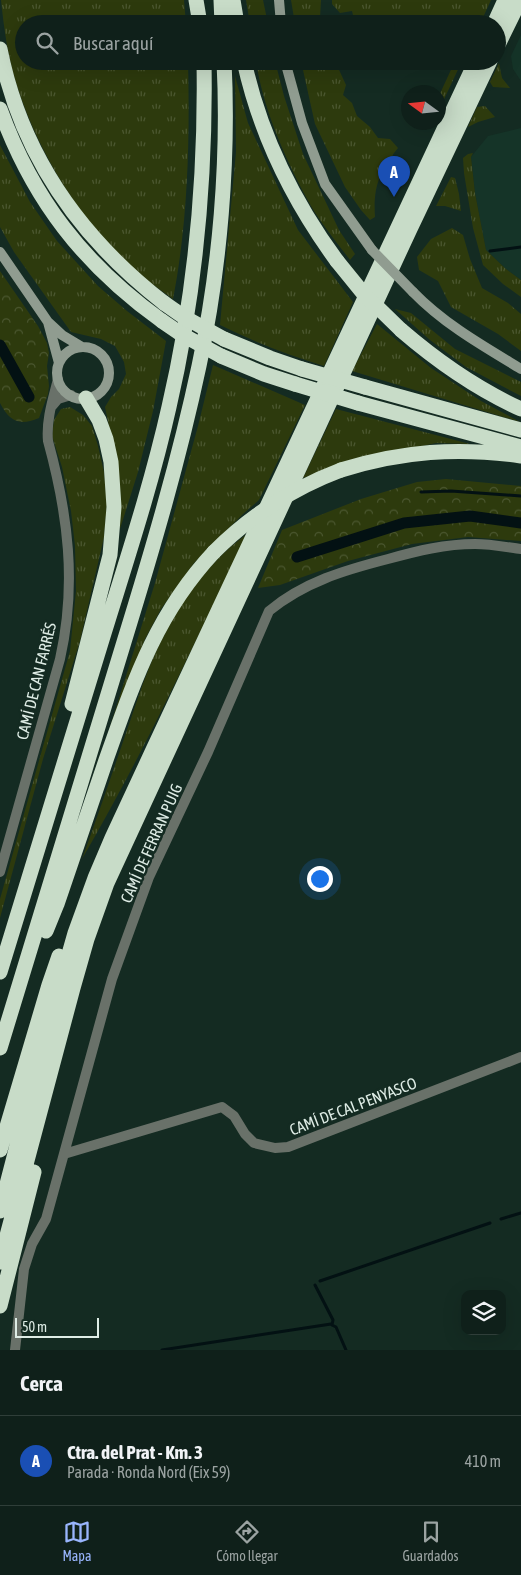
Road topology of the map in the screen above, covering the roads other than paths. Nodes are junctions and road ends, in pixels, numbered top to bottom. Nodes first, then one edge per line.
1 (196, 0) edge
2 (201, 0) edge
3 (221, 0) edge
4 (233, 0) edge
5 (279, 0) edge
6 (505, 0) edge
7 (520, 0) edge
8 (199, 15) edge
9 (201, 15) edge
10 (222, 15) edge
11 (236, 15) edge
12 (280, 15) edge
13 (498, 15) edge
14 (506, 29) edge
15 (0, 49) edge
16 (204, 70) edge
17 (224, 70) edge
18 (246, 70) edge
19 (288, 70) edge
20 (472, 70) edge
21 (486, 70) edge
22 (0, 110) edge
23 (0, 252) edge
24 (48, 322) junction
25 (82, 346) junction
26 (59, 363) junction
27 (521, 369) edge
28 (58, 379) junction
29 (71, 395) junction
30 (86, 398) junction
31 (52, 407) junction
32 (521, 409) edge
33 (521, 430) edge
34 (521, 447) edge
35 (521, 456) edge
36 (521, 549) edge
37 (51, 808) junction
38 (0, 872) edge
39 (101, 880) junction
40 (0, 972) edge
41 (5, 1032) junction
42 (0, 1048) edge
43 (521, 1057) edge
44 (0, 1150) edge
45 (64, 1154) junction
46 (0, 1211) edge
47 (0, 1262) edge
48 (0, 1306) edge
49 (16, 1350) edge

1 - 8 highway
2 - 9 highway
3 - 10 highway
4 - 11 highway
5 - 12 main road
6 - 13 highway
7 - 14 highway
15 - 33 highway, bridge
16 - 37 highway
17 - 41 highway
18 - 32 highway, bridge
19 - 27 main road, bridge
20 - 39 highway
21 - 39 highway
22 - 34 highway, bridge
23 - 24 main road
24 - 25 main road
24 - 26 main road
25 - 26 main road
25 - 30 main road
26 - 28 main road
28 - 29 main road
28 - 31 street, CAMÍ DE CAN FARRÉS
29 - 30 main road
29 - 31 street
30 - 37 highway
31 - 38 street, CAMÍ DE CAN FARRÉS
35 - 41 highway, bridge
36 - 45 street, CAMÍ DE FERRAN PUIG
37 - 40 highway
39 - 44 highway
39 - 46 highway
39 - 47 highway
39 - 48 highway
41 - 42 highway
43 - 45 street, CAMÍ DE CAL PENYASCO
45 - 49 street, CAMÍ DE FERRAN PUIG

